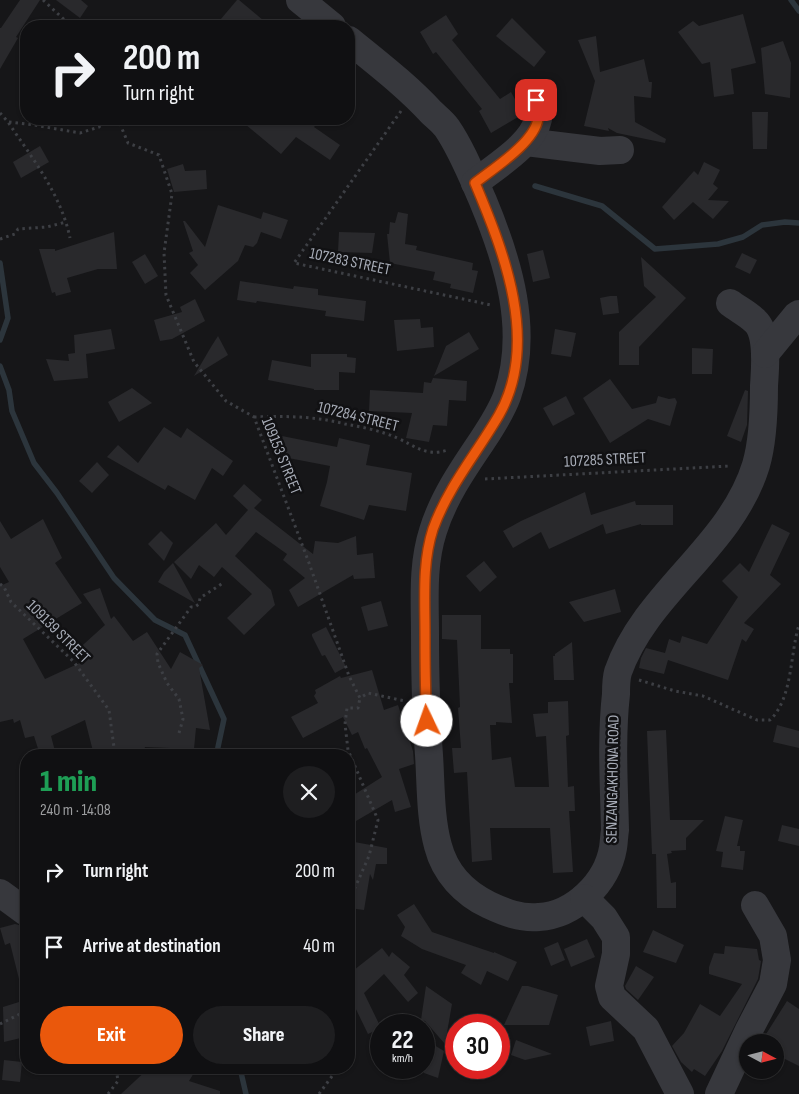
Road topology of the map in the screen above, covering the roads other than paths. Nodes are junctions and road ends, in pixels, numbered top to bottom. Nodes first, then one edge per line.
1 (300, 0) edge
2 (325, 20) edge
3 (355, 45) edge
4 (536, 100) dead end
5 (526, 142) junction
6 (620, 150) dead end
7 (475, 183) junction
8 (730, 303) dead end
9 (799, 314) edge
10 (765, 354) junction
11 (0, 893) edge
12 (584, 898) junction
13 (755, 905) dead end
14 (20, 908) edge
15 (680, 1094) edge
16 (719, 1094) edge

1 - 2 street
3 - 7 street, SENZANGAKHONA ROAD
4 - 5 street
5 - 6 street
5 - 7 street
7 - 12 street, SENZANGAKHONA ROAD
8 - 10 street, SENZANGAKHONA ROAD
9 - 10 street
10 - 12 street, SENZANGAKHONA ROAD
11 - 14 street
12 - 15 street
13 - 16 street

